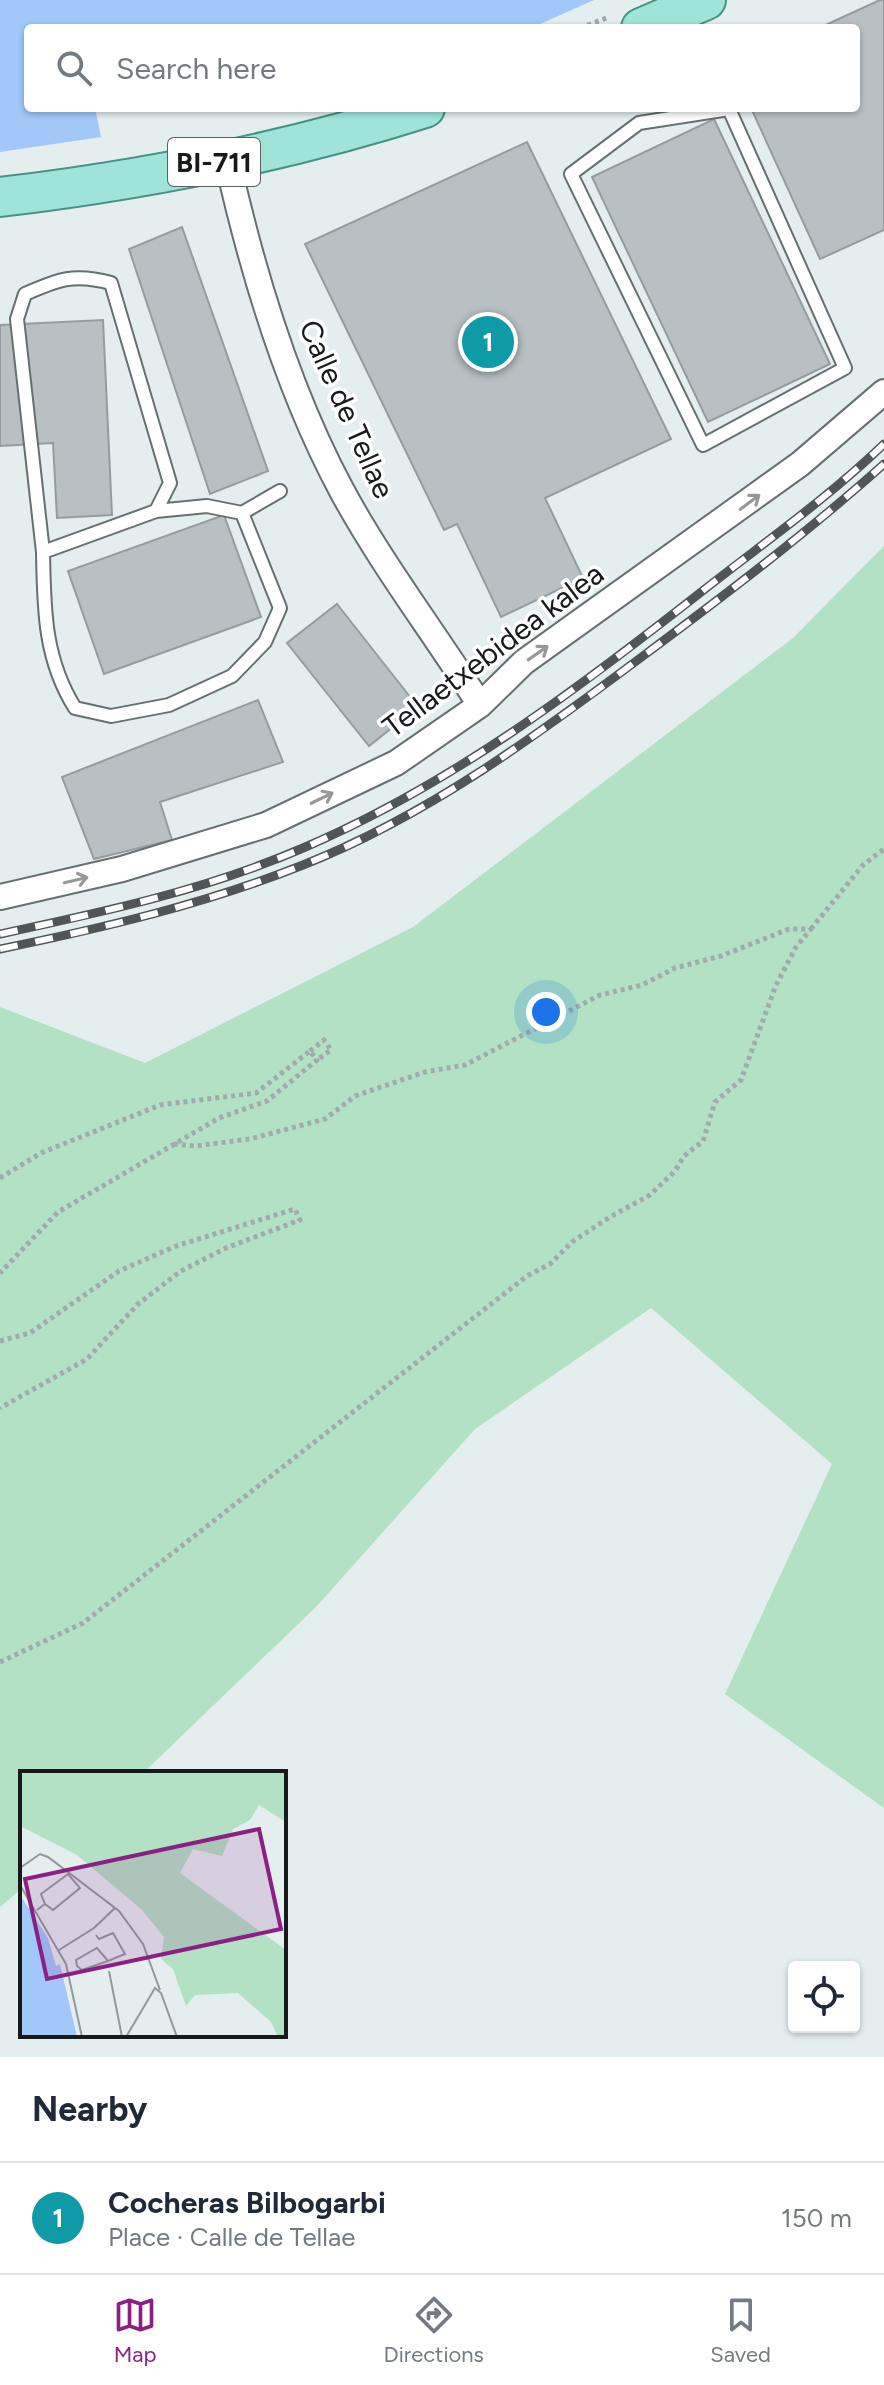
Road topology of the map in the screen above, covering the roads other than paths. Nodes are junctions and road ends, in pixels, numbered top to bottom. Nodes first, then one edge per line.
1 (706, 0) edge
2 (650, 24) edge
3 (413, 112) edge
4 (635, 112) edge
5 (710, 112) edge
6 (730, 112) edge
7 (639, 123) junction
8 (227, 159) junction
9 (0, 197) edge
10 (884, 392) edge
11 (280, 491) dead end
12 (156, 511) junction
13 (242, 513) junction
14 (43, 552) junction
15 (480, 705) junction
16 (0, 897) edge

1 - 2 main road
3 - 8 main road, BI-711
4 - 7 lane
5 - 7 lane
6 - 7 lane
8 - 9 main road, BI-711
8 - 15 street, Calle de Tellae
15 -> 10 street, Tellaetxebidea kalea
11 - 13 lane
12 - 13 lane
12 - 14 lane
12 - 14 lane
13 - 14 lane
16 -> 15 street, Tellaetxebidea kalea

